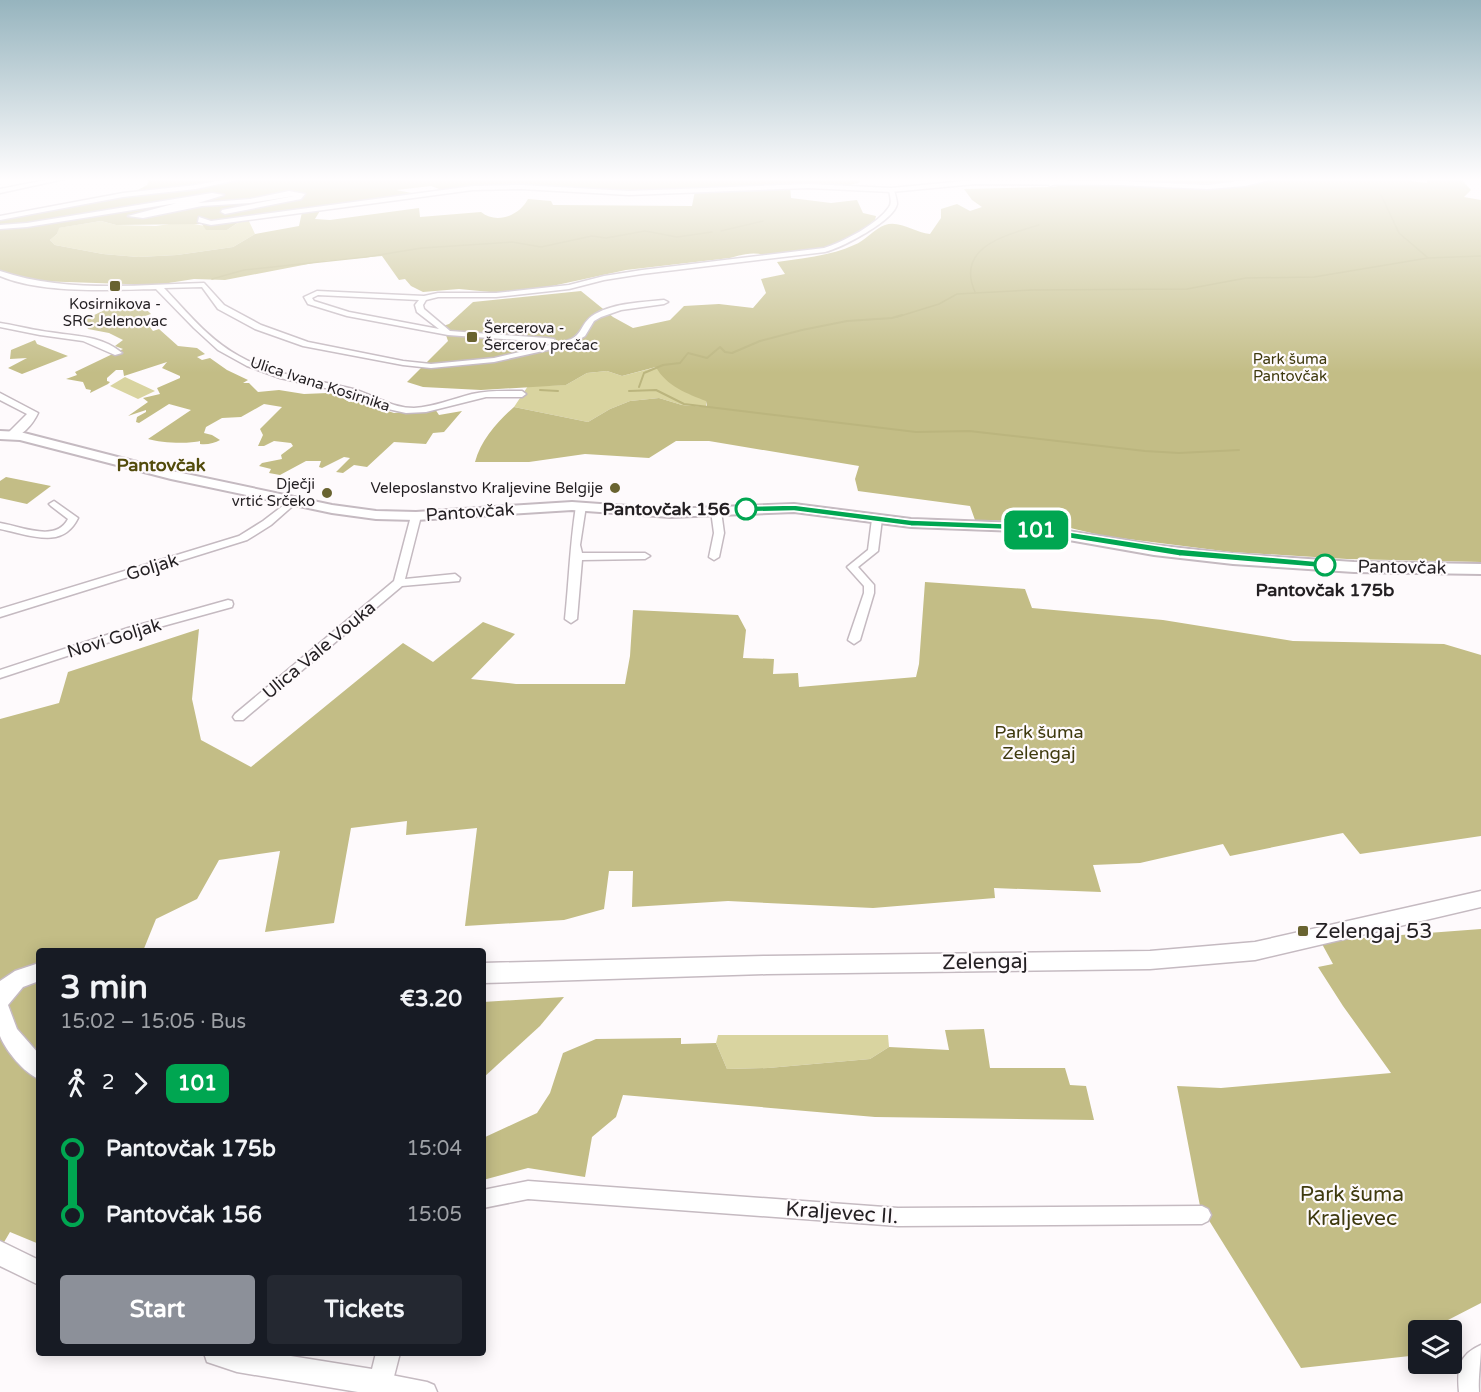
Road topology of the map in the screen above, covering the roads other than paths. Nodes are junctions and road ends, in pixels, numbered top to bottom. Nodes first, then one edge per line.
1 (842, 243) edge
2 (0, 273) edge
3 (159, 287) junction
4 (424, 298) junction
5 (664, 302) dead end
6 (0, 325) edge
7 (448, 333) junction
8 (553, 346) junction
9 (118, 353) dead end
10 (522, 394) dead end
11 (0, 396) edge
12 (4, 436) edge
13 (293, 501) junction
14 (54, 504) dead end
15 (581, 506) junction
16 (716, 511) junction
17 (416, 516) junction
18 (877, 519) junction
19 (0, 526) edge
20 (645, 556) dead end
21 (578, 557) junction
22 (714, 557) dead end
23 (1481, 569) edge
24 (455, 578) dead end
25 (399, 583) junction
26 (228, 604) dead end
27 (0, 614) edge
28 (571, 619) dead end
29 (854, 640) dead end
30 (0, 674) edge
31 (239, 717) dead end
32 (1481, 899) edge
33 (36, 973) edge
34 (486, 973) edge
35 (0, 999) edge
36 (0, 1010) edge
37 (36, 1066) edge
38 (486, 1198) edge
39 (1202, 1215) dead end
40 (0, 1253) edge
41 (36, 1271) edge
42 (1481, 1354) edge
43 (225, 1356) edge
44 (387, 1356) edge
45 (381, 1383) junction
46 (428, 1392) edge
47 (1469, 1392) edge

1 - 4 street
2 - 3 street
3 - 8 street
3 - 10 street, Ulica Ivana Kosirnika
4 - 7 street
4 - 7 street
5 - 8 street
6 - 9 street
7 - 8 street
11 - 12 street
12 - 13 main road, Pantovčak
13 - 17 main road, Pantovčak
13 - 27 street, Goljak
14 - 19 street
15 - 16 main road, Pantovčak
15 - 17 main road, Pantovčak
15 - 21 street
16 - 18 main road, Pantovčak
16 - 22 street
17 - 25 street
18 - 23 main road, Pantovčak
18 - 29 street
20 - 21 street
21 - 28 street
24 - 25 street
25 - 31 street, Ulica Vale Vouka
26 - 30 street, Novi Goljak
32 - 34 street, Zelengaj
33 - 35 street
36 - 37 street
38 - 39 street, Kraljevec II.
40 - 41 street
42 - 47 street
43 - 45 street
44 - 45 street
45 - 46 street

